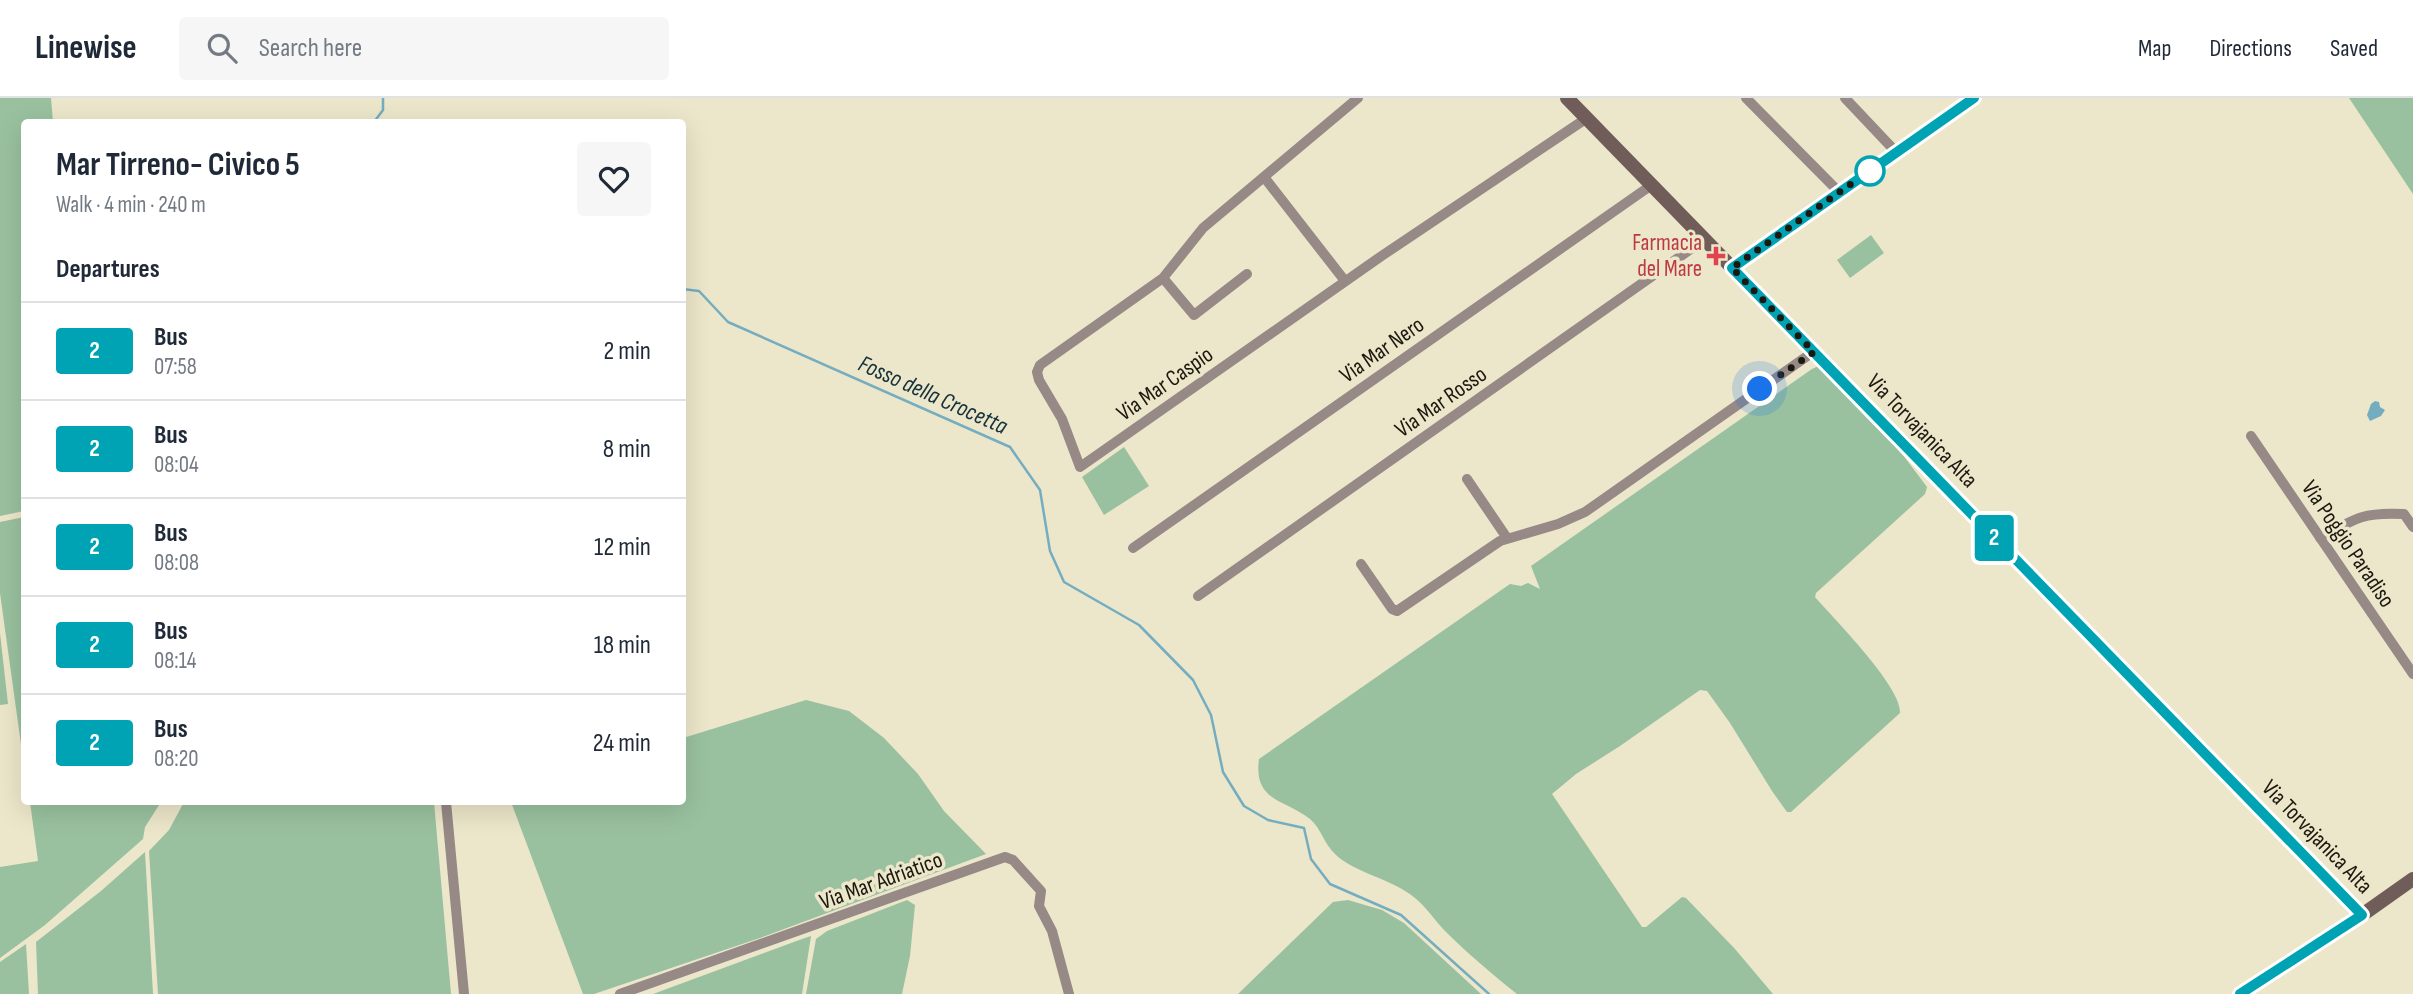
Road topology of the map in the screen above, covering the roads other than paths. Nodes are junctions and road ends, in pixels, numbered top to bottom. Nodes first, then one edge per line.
1 (1358, 98) edge
2 (1567, 98) edge
3 (1746, 98) edge
4 (1845, 98) edge
5 (1974, 98) edge
6 (1587, 118) junction
7 (1896, 152) junction
8 (1264, 177) junction
9 (1653, 184) junction
10 (1840, 193) junction
11 (1705, 239) junction
12 (1732, 268) junction
13 (1247, 274) dead end
14 (1163, 278) junction
15 (1345, 281) junction
16 (1814, 352) junction
17 (2251, 436) dead end
18 (1467, 479) dead end
19 (2413, 527) edge
20 (1507, 538) junction
21 (2320, 538) junction
22 (1133, 548) dead end
23 (1361, 564) dead end
24 (1198, 596) dead end
25 (2413, 674) edge
26 (446, 805) edge
27 (2413, 879) edge
28 (2362, 915) junction
29 (464, 994) edge
30 (620, 994) edge
31 (1069, 994) edge
32 (2241, 994) edge

1 - 8 street
2 - 6 street, Via Torvajanica Alta
3 - 10 street
4 - 7 street
5 - 7 street
6 - 9 street, Via Torvajanica Alta
6 - 15 street, Via Mar Caspio
7 - 10 street
8 - 14 street
8 - 15 street
9 - 11 street, Via Torvajanica Alta
9 - 22 street, Via Mar Nero
10 - 12 street
11 - 12 street, Via Torvajanica Alta
11 - 24 street, Via Mar Rosso
12 - 16 street, Via Torvajanica Alta
13 - 14 street, Via Mar Caspio
14 - 15 street, Via Mar Caspio
16 - 20 street
16 - 28 street, Via Torvajanica Alta
17 - 21 street, Via Poggio Paradiso
18 - 20 street
19 - 21 street
20 - 23 street
21 - 25 street, Via Poggio Paradiso
26 - 29 street
27 - 28 street
28 - 32 street
30 - 31 street, Via Mar Adriatico

